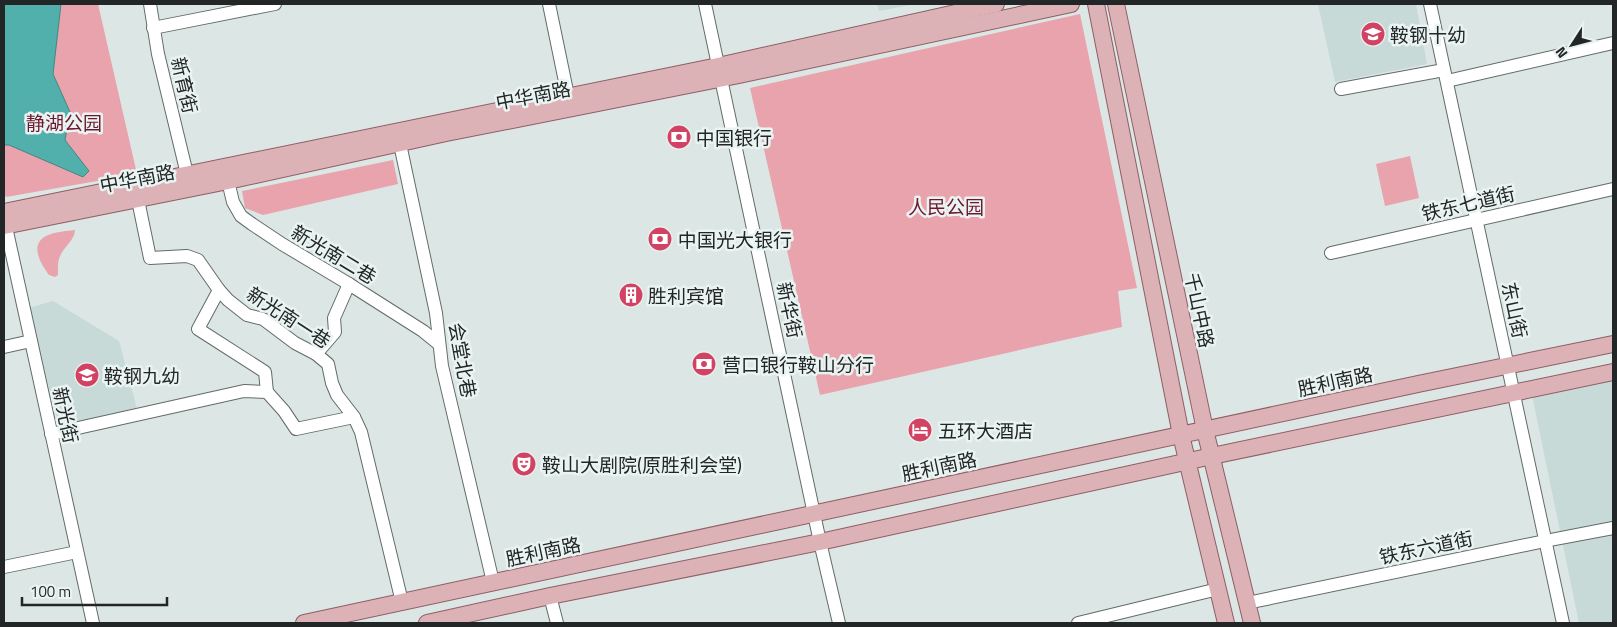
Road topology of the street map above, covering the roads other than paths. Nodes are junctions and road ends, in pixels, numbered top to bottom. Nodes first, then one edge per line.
1 (150, 4) edge
2 (275, 4) edge
3 (549, 4) edge
4 (705, 4) edge
5 (996, 4) edge
6 (1070, 4) edge
7 (1096, 4) edge
8 (1116, 4) edge
9 (1430, 4) edge
10 (153, 28) junction
11 (1613, 43) edge
12 (720, 72) junction
13 (1446, 75) junction
14 (1341, 89) dead end
15 (568, 96) junction
16 (400, 144) junction
17 (187, 174) junction
18 (228, 181) junction
19 (1613, 189) edge
20 (138, 200) junction
21 (4, 220) edge
22 (1477, 220) junction
23 (1331, 253) dead end
24 (349, 284) junction
25 (219, 290) junction
26 (30, 341) junction
27 (439, 344) junction
28 (1613, 344) edge
29 (4, 347) edge
30 (316, 354) junction
31 (1508, 365) junction
32 (1613, 372) edge
33 (267, 392) junction
34 (1514, 393) junction
35 (354, 417) junction
36 (1205, 430) junction
37 (51, 434) junction
38 (1181, 435) junction
39 (1212, 456) junction
40 (1187, 462) junction
41 (814, 513) junction
42 (1613, 528) edge
43 (1545, 541) junction
44 (820, 542) junction
45 (77, 552) junction
46 (4, 567) edge
47 (494, 582) junction
48 (1218, 589) junction
49 (550, 596) junction
50 (402, 602) junction
51 (1247, 604) junction
52 (93, 623) edge
53 (304, 623) edge
54 (427, 623) edge
55 (557, 623) edge
56 (839, 623) edge
57 (1078, 623) edge
58 (1226, 623) edge
59 (1252, 623) edge
60 (1563, 623) edge

1 - 10 street, 新育街
2 - 10 street
3 - 15 street
4 - 12 street, 新华街
5 - 12 main road
6 - 12 main road, 中华南路
7 - 38 main road
8 - 36 main road, 千山中路
9 - 13 street, 东山街
10 - 17 street, 新育街
11 - 13 street
12 - 15 main road
12 - 16 main road, 中华南路
12 - 41 street, 新华街
13 - 14 street
13 - 22 street, 东山街
15 - 17 main road
16 - 18 main road, 中华南路
16 - 27 street, 会堂北巷
17 - 21 main road
18 - 20 main road, 中华南路
18 - 24 street, 新光南二巷
19 - 22 street, 铁东七道街
20 - 21 main road, 中华南路
20 - 25 street, 新光南一巷
21 - 26 street, 新光街
22 - 23 street, 铁东七道街
22 - 31 street, 东山街
24 - 27 street, 新光南二巷
24 - 30 street
25 - 30 street, 新光南一巷
25 - 33 street
26 - 29 street
26 - 37 street, 新光街
27 - 47 street, 会堂北巷
28 - 31 main road, 胜利南路
30 - 35 street, 新光南一巷
31 - 34 street, 东山街
31 - 36 main road, 胜利南路
32 - 34 main road
33 - 35 street
33 - 37 street
34 - 39 main road
34 - 43 street, 东山街
35 - 50 street, 新光南一巷
36 - 38 main road, 胜利南路
36 - 39 main road, 千山中路
37 - 45 street, 新光街
38 - 40 main road
38 - 41 main road, 胜利南路
39 - 40 main road
39 - 51 main road, 千山中路
40 - 44 main road
40 - 48 main road
41 - 44 street, 新华街
41 - 47 main road, 胜利南路
42 - 43 street, 铁东六道街
43 - 51 street, 铁东六道街
43 - 60 street, 东山街
44 - 49 main road
44 - 56 street, 新华街
45 - 46 street
45 - 52 street, 新光街
47 - 50 main road, 胜利南路
48 - 57 street
48 - 58 main road
49 - 54 main road
49 - 55 street
50 - 53 main road, 胜利南路
51 - 59 main road, 千山中路

